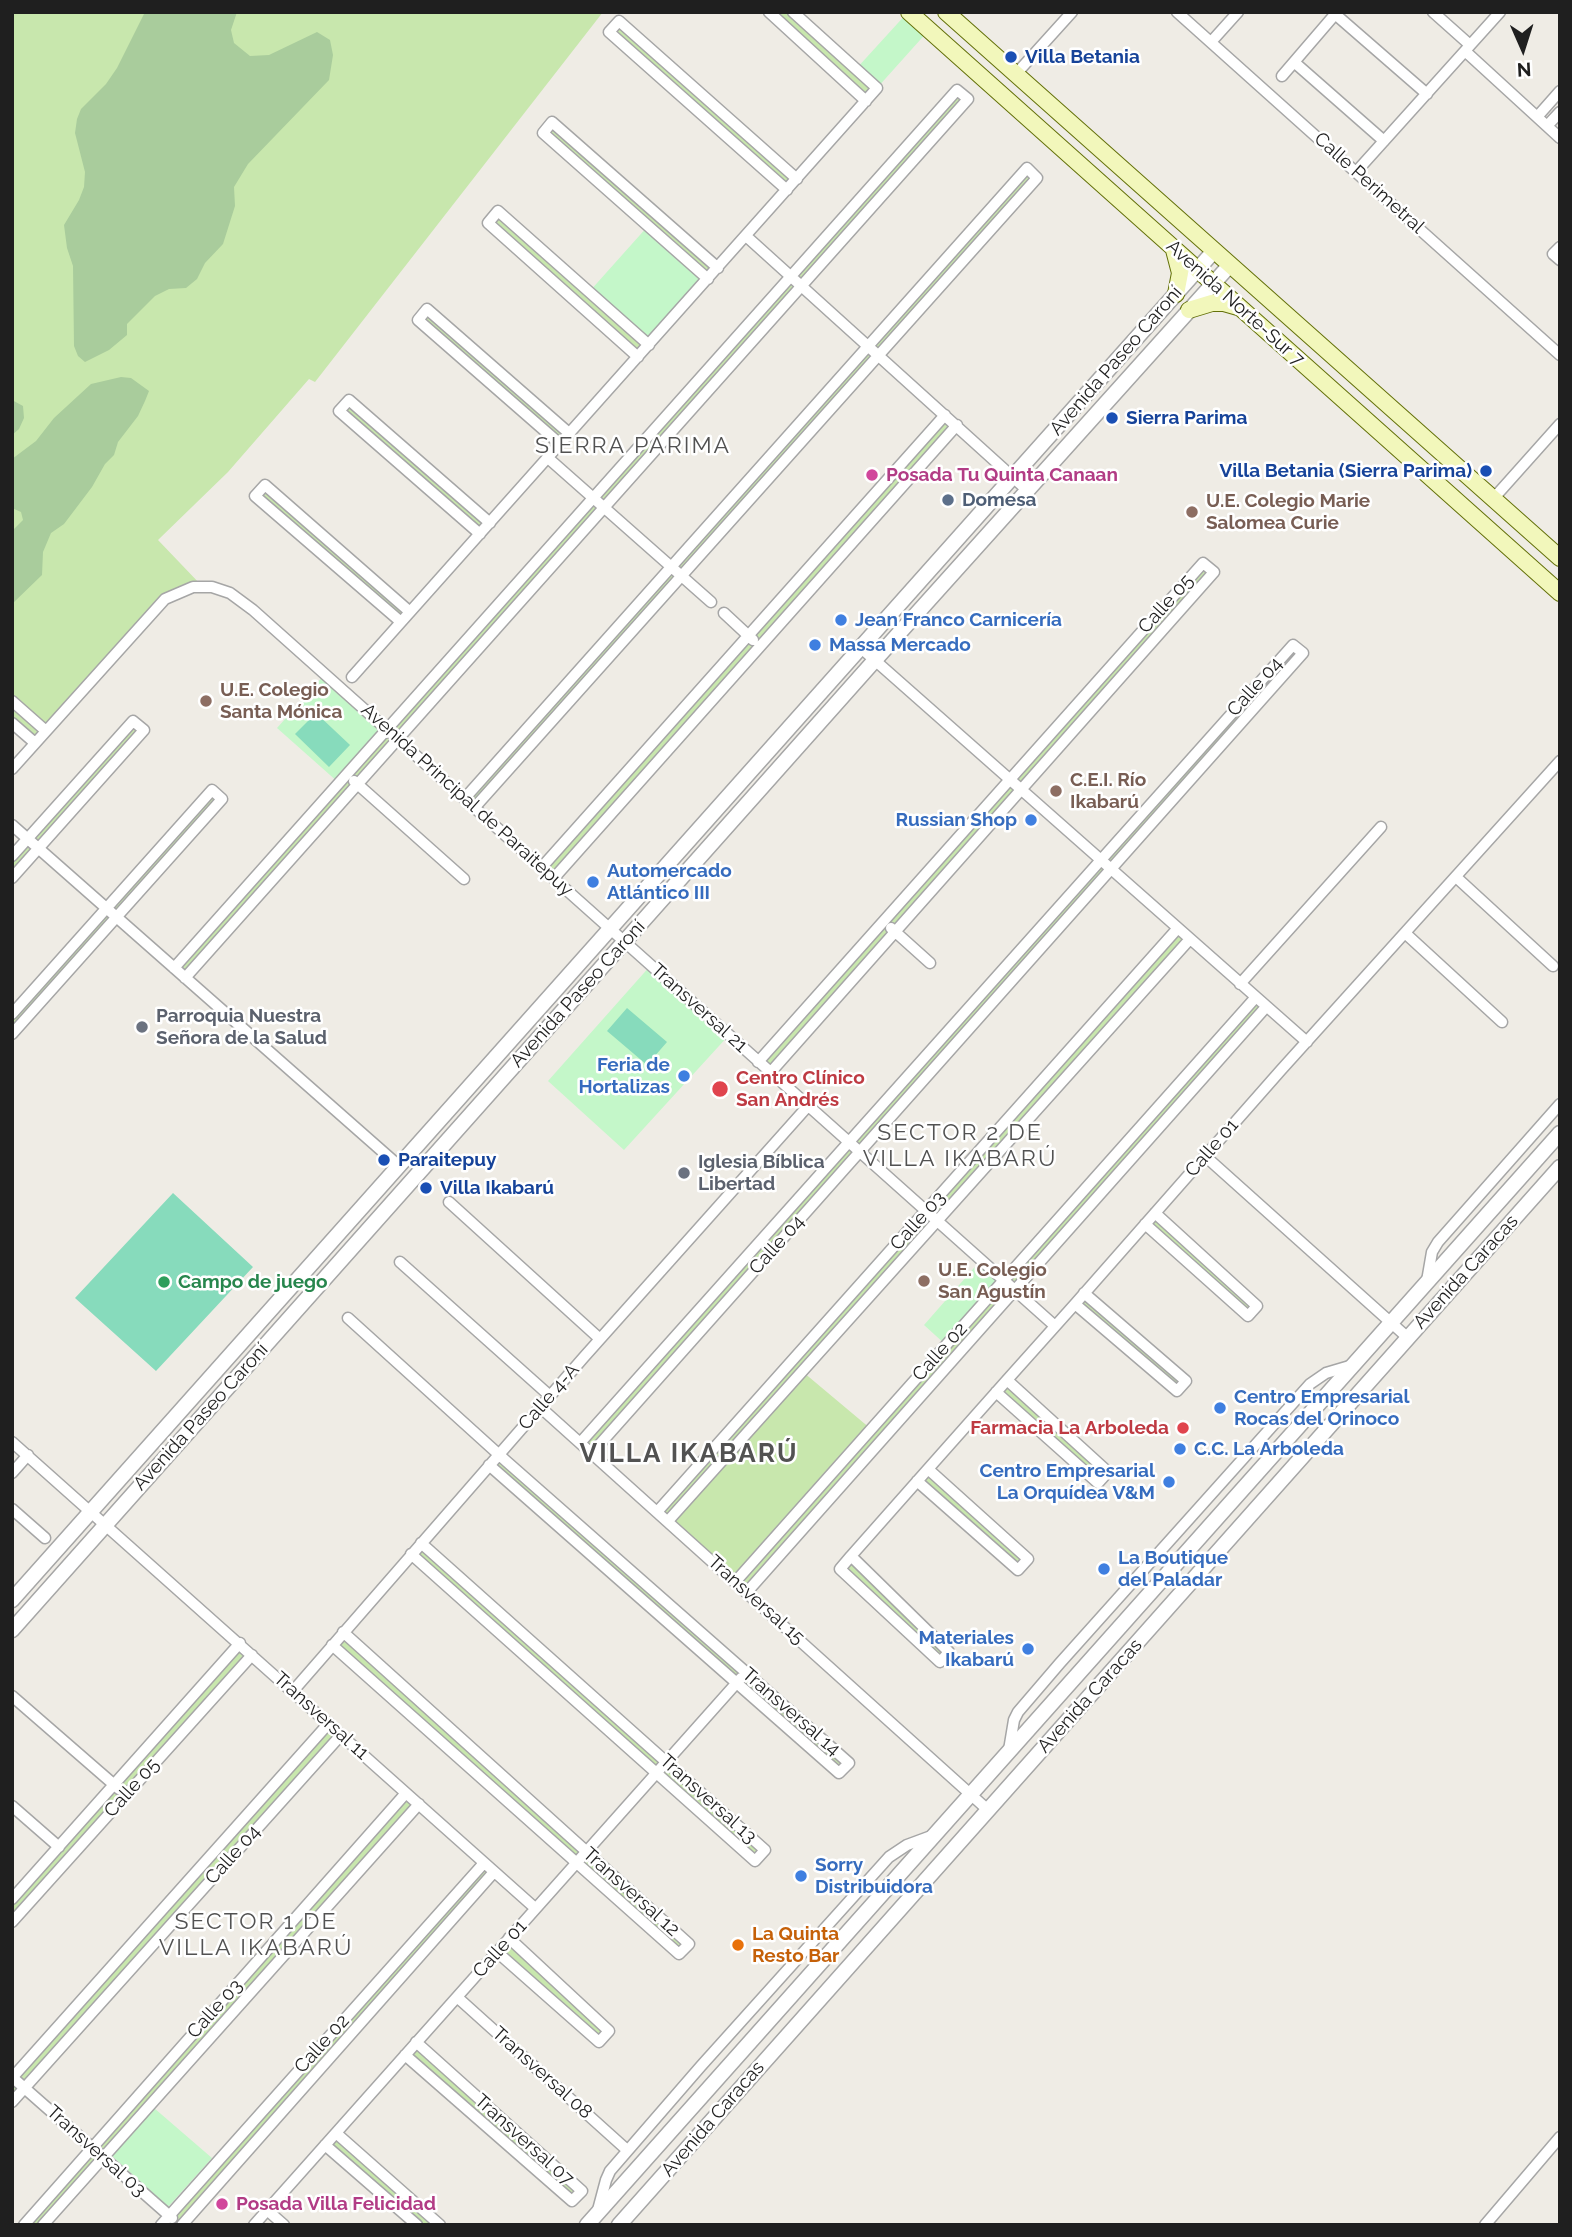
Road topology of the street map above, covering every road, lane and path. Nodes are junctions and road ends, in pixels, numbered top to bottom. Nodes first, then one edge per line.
1 (769, 12) edge
2 (793, 12) edge
3 (909, 12) edge
4 (946, 12) edge
5 (1072, 12) edge
6 (1177, 12) edge
7 (1238, 12) edge
8 (1433, 12) edge
9 (1336, 13) edge
10 (1497, 13) edge
11 (1211, 42) junction
12 (1467, 48) junction
13 (1294, 62) junction
14 (1016, 74) junction
15 (1282, 76) dead end
16 (1560, 90) edge
17 (1427, 94) junction
18 (866, 101) junction
19 (1560, 112) edge
20 (1536, 117) junction
21 (1547, 126) junction
22 (1560, 138) edge
23 (1384, 141) junction
24 (1356, 172) junction
25 (797, 179) junction
26 (787, 190) junction
27 (746, 236) junction
28 (1560, 247) edge
29 (1173, 248) junction
30 (1214, 251) junction
31 (1560, 260) edge
32 (1230, 265) junction
33 (718, 268) junction
34 (1197, 270) junction
35 (791, 276) junction
36 (708, 279) junction
37 (1213, 284) junction
38 (801, 285) junction
39 (1176, 294) junction
40 (1189, 310) junction
41 (1243, 310) junction
42 (649, 345) junction
43 (868, 346) junction
44 (879, 355) junction
45 (1560, 355) edge
46 (638, 357) junction
47 (687, 393) junction
48 (697, 402) junction
49 (945, 415) junction
50 (1560, 424) edge
51 (957, 425) junction
52 (570, 433) junction
53 (561, 444) junction
54 (548, 458) junction
55 (767, 459) junction
56 (777, 468) junction
57 (1014, 477) junction
58 (1027, 490) junction
59 (593, 498) junction
60 (1493, 499) junction
61 (603, 507) junction
62 (490, 523) junction
63 (849, 523) junction
64 (480, 534) junction
65 (860, 534) junction
66 (1560, 558) edge
67 (671, 567) junction
68 (681, 576) junction
69 (1560, 593) edge
70 (711, 602) dead end
71 (410, 612) junction
72 (490, 613) junction
73 (724, 613) dead end
74 (401, 622) junction
75 (501, 622) junction
76 (748, 636) junction
77 (760, 646) junction
78 (861, 648) junction
79 (875, 660) junction
80 (352, 677) dead end
81 (564, 687) junction
82 (575, 696) junction
83 (12, 701) edge
84 (12, 723) edge
85 (387, 729) junction
86 (46, 731) junction
87 (398, 738) junction
88 (35, 743) junction
89 (643, 754) junction
90 (1560, 761) edge
91 (655, 764) junction
92 (12, 769) edge
93 (347, 774) junction
94 (1010, 780) junction
95 (357, 784) junction
96 (1021, 790) junction
97 (465, 798) junction
98 (475, 807) junction
99 (12, 825) edge
100 (1381, 827) dead end
101 (28, 838) junction
102 (39, 848) junction
103 (279, 850) junction
104 (12, 856) edge
105 (290, 859) junction
106 (1100, 859) junction
107 (542, 867) junction
108 (1112, 870) junction
109 (1456, 877) junction
110 (12, 878) edge
111 (554, 878) junction
112 (464, 879) dead end
113 (106, 908) junction
114 (117, 917) junction
115 (884, 921) junction
116 (1044, 922) junction
117 (610, 928) junction
118 (1178, 928) junction
119 (896, 932) junction
120 (1056, 933) junction
121 (1405, 933) junction
122 (1190, 939) junction
123 (625, 942) junction
124 (1149, 962) junction
125 (930, 963) dead end
126 (1553, 966) dead end
127 (174, 968) junction
128 (1160, 973) junction
129 (185, 978) junction
130 (1240, 984) junction
131 (1256, 997) junction
132 (974, 1000) junction
133 (1266, 1007) junction
134 (986, 1011) junction
135 (12, 1014) edge
136 (1502, 1022) dead end
137 (1233, 1023) junction
138 (1244, 1032) junction
139 (12, 1034) edge
140 (1307, 1042) junction
141 (758, 1062) junction
142 (1053, 1070) junction
143 (771, 1073) junction
144 (1065, 1079) junction
145 (1560, 1104) edge
146 (808, 1107) junction
147 (1560, 1132) edge
148 (1130, 1138) junction
149 (848, 1142) junction
150 (1141, 1148) junction
151 (860, 1153) junction
152 (1205, 1156) junction
153 (399, 1166) junction
154 (1560, 1167) edge
155 (449, 1202) dead end
156 (927, 1212) junction
157 (1155, 1213) junction
158 (938, 1222) junction
159 (1145, 1224) junction
160 (1045, 1234) junction
161 (1056, 1244) junction
162 (400, 1262) dead end
163 (1004, 1280) junction
164 (1427, 1281) junction
165 (1015, 1290) junction
166 (715, 1292) junction
167 (1084, 1293) junction
168 (727, 1302) junction
169 (1075, 1304) junction
170 (348, 1318) dead end
171 (1391, 1322) junction
172 (1055, 1326) junction
173 (1407, 1337) junction
174 (600, 1339) junction
175 (791, 1362) junction
176 (803, 1371) junction
177 (1007, 1380) junction
178 (996, 1392) junction
179 (550, 1396) junction
180 (540, 1407) junction
181 (871, 1429) junction
182 (882, 1439) junction
183 (12, 1442) edge
184 (580, 1443) junction
185 (592, 1453) junction
186 (499, 1454) junction
187 (27, 1455) junction
188 (489, 1465) junction
189 (928, 1469) junction
190 (12, 1473) edge
191 (917, 1481) junction
192 (12, 1509) edge
193 (563, 1511) junction
194 (91, 1512) junction
195 (657, 1512) junction
196 (553, 1521) junction
197 (668, 1521) junction
198 (106, 1525) junction
199 (783, 1528) junction
200 (45, 1538) dead end
201 (795, 1538) junction
202 (421, 1543) junction
203 (411, 1554) junction
204 (851, 1556) junction
205 (623, 1564) junction
206 (613, 1574) junction
207 (736, 1581) junction
208 (747, 1592) junction
209 (12, 1600) edge
210 (673, 1608) junction
211 (663, 1618) junction
212 (12, 1630) edge
213 (342, 1632) junction
214 (240, 1643) junction
215 (332, 1644) junction
216 (252, 1655) junction
217 (546, 1656) junction
218 (536, 1666) junction
219 (746, 1673) junction
220 (737, 1683) junction
221 (293, 1691) junction
222 (12, 1696) edge
223 (604, 1707) junction
224 (594, 1718) junction
225 (329, 1724) junction
226 (341, 1735) junction
227 (466, 1743) junction
228 (455, 1754) junction
229 (666, 1762) junction
230 (656, 1773) junction
231 (114, 1784) junction
232 (406, 1793) junction
233 (970, 1793) junction
234 (126, 1795) junction
235 (419, 1804) junction
236 (12, 1806) edge
237 (988, 1810) junction
238 (85, 1817) junction
239 (97, 1828) junction
240 (934, 1835) junction
241 (60, 1845) junction
242 (586, 1851) junction
243 (74, 1853) junction
244 (208, 1859) junction
245 (576, 1862) junction
246 (484, 1863) junction
247 (344, 1864) junction
248 (220, 1869) junction
249 (495, 1872) junction
250 (356, 1874) junction
251 (12, 1899) edge
252 (535, 1908) junction
253 (12, 1922) edge
254 (282, 1934) junction
255 (509, 1938) junction
256 (293, 1944) junction
257 (497, 1952) junction
258 (457, 1997) junction
259 (360, 2001) junction
260 (371, 2011) junction
261 (416, 2042) junction
262 (405, 2055) junction
263 (12, 2077) edge
264 (25, 2088) junction
265 (12, 2102) edge
266 (336, 2133) junction
267 (1560, 2137) edge
268 (325, 2145) junction
269 (92, 2147) junction
270 (627, 2150) junction
271 (103, 2157) junction
272 (37, 2210) junction
273 (267, 2210) junction
274 (597, 2213) junction
275 (169, 2216) junction
276 (46, 2222) edge
277 (256, 2224) edge
278 (24, 2225) edge
279 (161, 2225) edge
280 (181, 2225) edge
281 (284, 2225) edge
282 (417, 2225) edge
283 (440, 2225) edge
284 (587, 2225) edge
285 (619, 2225) edge
286 (1485, 2225) edge

1 - 18 street
2 - 18 street
3 - 29 main road, Avenida Norte-Sur 7
4 - 14 main road, Avenida Norte-Sur 7
5 - 14 street
6 - 11 street, Calle Perimetral
7 - 11 street
8 - 12 street
9 - 13 street
9 - 17 street
10 - 12 street
11 - 24 street, Calle Perimetral
12 - 17 street
12 - 20 street
13 - 15 street
13 - 23 street
14 - 30 main road, Avenida Norte-Sur 7
16 - 20 street
17 - 23 street
18 - 25 street
19 - 21 street
20 - 21 street
21 - 22 street
23 - 24 street
24 - 45 street, Calle Perimetral
25 - 26 street
25 - 26 street
26 - 27 street
27 - 33 street
27 - 35 street
28 - 31 street
29 - 34 main road, Avenida Norte-Sur 7
29 - 39 main road
30 - 32 main road, Avenida Norte-Sur 7
30 - 34 street, Avenida Paseo Caroní
32 - 37 street, Avenida Paseo Caroní
32 - 60 main road, Avenida Norte-Sur 7
33 - 36 street
33 - 36 street
34 - 37 main road, Avenida Norte-Sur 7
34 - 39 street, Avenida Paseo Caroní
35 - 38 street
35 - 38 street
35 - 47 street
36 - 42 street
37 - 40 street, Avenida Paseo Caroní
37 - 41 main road, Avenida Norte-Sur 7
38 - 43 street
38 - 48 street
39 - 57 street, Avenida Paseo Caroní
40 - 41 main road
40 - 58 street, Avenida Paseo Caroní
41 - 69 main road, Avenida Norte-Sur 7
42 - 46 street
42 - 46 street
43 - 44 street
43 - 44 street
43 - 55 street
44 - 49 street
44 - 56 street
46 - 52 street
47 - 48 street
47 - 59 street
48 - 61 street
49 - 51 street
49 - 63 street
50 - 60 street
51 - 57 street
51 - 65 street
52 - 53 street
52 - 53 street
53 - 54 street
54 - 59 street
54 - 62 street
55 - 56 street
55 - 67 street
56 - 68 street
57 - 58 street
57 - 78 street, Avenida Paseo Caroní
58 - 79 street, Avenida Paseo Caroní
59 - 61 street
59 - 72 street
60 - 66 main road, Avenida Norte-Sur 7
61 - 67 street
61 - 75 street
62 - 64 street
62 - 64 street
63 - 65 street
63 - 76 street
64 - 71 street
65 - 77 street
67 - 68 street
67 - 81 street
68 - 70 street
68 - 82 street
71 - 74 street
71 - 74 street
72 - 75 street
72 - 85 street
73 - 76 street
74 - 80 street
75 - 87 street
76 - 77 street
76 - 89 street
77 - 91 street
78 - 79 street
78 - 117 street, Avenida Paseo Caroní
79 - 94 street
79 - 123 street, Avenida Paseo Caroní
81 - 82 street
81 - 97 street
82 - 98 street
83 - 86 street
84 - 88 street
85 - 86 street, Avenida Principal de Paraitepuy
85 - 87 street, Avenida Principal de Paraitepuy
85 - 93 street
86 - 88 street, Avenida Principal de Paraitepuy
87 - 95 street
87 - 97 street, Avenida Principal de Paraitepuy
88 - 92 street, Avenida Principal de Paraitepuy
89 - 91 street
89 - 107 street
90 - 109 street, Calle 01
91 - 111 street
93 - 95 street
93 - 103 street
94 - 96 street
94 - 96 street, Calle 05
94 - 115 street, Calle 05
95 - 105 street
95 - 112 street
96 - 106 street
96 - 119 street, Calle 05
97 - 98 street, Avenida Principal de Paraitepuy
98 - 107 street, Avenida Principal de Paraitepuy
99 - 101 street
100 - 130 street
101 - 102 street
101 - 102 street
101 - 104 street
102 - 110 street
102 - 113 street
103 - 105 street
103 - 127 street
105 - 129 street
106 - 108 street
106 - 108 street, Calle 04
106 - 116 street, Calle 04
107 - 111 street, Avenida Principal de Paraitepuy
108 - 118 street
108 - 120 street, Calle 04
109 - 121 street, Calle 01
109 - 126 street
111 - 117 street, Avenida Principal de Paraitepuy
113 - 114 street
113 - 114 street
113 - 135 street
114 - 127 street
114 - 139 street
115 - 119 street
115 - 141 street, Calle 05
116 - 120 street
116 - 132 street, Calle 04
117 - 123 street, Avenida Principal de Paraitepuy
117 - 153 street, Avenida Paseo Caroní
118 - 122 street
118 - 124 street, Calle 03
119 - 125 street
119 - 143 street, Calle 05
120 - 134 street, Calle 04
121 - 136 street
121 - 140 street, Calle 01
122 - 128 street, Calle 03
122 - 130 street
123 - 141 street, Transversal 21
123 - 198 street, Avenida Paseo Caroní
124 - 128 street
124 - 142 street, Calle 03
127 - 129 street
128 - 144 street, Calle 03
129 - 153 street
130 - 131 street
131 - 133 street
131 - 137 street, Calle 02
132 - 134 street
132 - 149 street, Calle 04
133 - 138 street, Calle 02
133 - 140 street
134 - 151 street, Calle 04
137 - 138 street
137 - 148 street, Calle 02
138 - 150 street, Calle 02
140 - 152 street, Calle 01
141 - 143 street, Transversal 21
142 - 144 street
142 - 156 street, Calle 03
143 - 146 street, Transversal 21
144 - 158 street, Calle 03
145 - 164 street, Avenida Caracas
146 - 149 street, Transversal 21
146 - 174 street, Calle 4-A
147 - 164 street, Avenida Caracas
148 - 150 street
148 - 160 street, Calle 02
149 - 151 street, Transversal 21
149 - 166 street, Calle 04
150 - 161 street, Calle 02
151 - 156 street, Transversal 21
151 - 168 street, Calle 04
152 - 157 street, Calle 01
152 - 171 street
153 - 194 street, Avenida Paseo Caroní
154 - 173 street, Avenida Caracas
155 - 174 street
156 - 158 street, Transversal 21
156 - 175 street, Calle 03
157 - 159 street, Calle 01
157 - 159 street
158 - 163 street, Transversal 21
158 - 176 street, Calle 03
159 - 167 street, Calle 01
160 - 161 street
160 - 163 street, Calle 02
161 - 165 street, Calle 02
162 - 179 street
163 - 165 street, Transversal 21
163 - 181 street, Calle 02
164 - 171 street, Avenida Caracas
165 - 172 street, Transversal 21
165 - 182 street, Calle 02
166 - 168 street
166 - 184 street, Calle 04
167 - 169 street, Calle 01
167 - 169 street
168 - 185 street, Calle 04
169 - 172 street, Calle 01
170 - 186 street, Transversal 14
171 - 173 street
171 - 233 street, Avenida Caracas
172 - 177 street, Calle 01
173 - 237 street, Avenida Caracas
174 - 179 street, Calle 4-A
175 - 176 street
175 - 195 street, Calle 03
176 - 197 street, Calle 03
177 - 178 street, Calle 01
177 - 178 street
178 - 189 street, Calle 01
179 - 180 street, Calle 4-A
180 - 184 street, Transversal 15
180 - 186 street, Calle 4-A
181 - 182 street
181 - 199 street, Calle 02
182 - 201 street, Calle 02
183 - 187 street, Transversal 11
184 - 185 street, Transversal 15
185 - 195 street, Transversal 15
186 - 188 street, Calle 4-A
186 - 193 street, Transversal 14
187 - 190 street
187 - 194 street, Transversal 11
188 - 196 street, Transversal 14
188 - 202 street, Calle 4-A
189 - 191 street, Calle 01
189 - 191 street
191 - 204 street, Calle 01
192 - 200 street
193 - 196 street
193 - 205 street, Transversal 14
194 - 198 street, Transversal 11
194 - 209 street, Avenida Paseo Caroní
195 - 197 street, Transversal 15
196 - 206 street, Transversal 14
197 - 207 street, Transversal 15
198 - 212 street, Avenida Paseo Caroní
198 - 214 street, Transversal 11
199 - 201 street
199 - 207 street, Calle 02
201 - 208 street, Calle 02
202 - 203 street, Calle 4-A
202 - 217 street, Transversal 13
203 - 213 street, Calle 4-A
203 - 218 street, Transversal 13
204 - 204 street, Calle 01
205 - 206 street
205 - 210 street, Transversal 14
206 - 211 street, Transversal 14
207 - 208 street, Transversal 15
208 - 233 street, Transversal 15
210 - 211 street
210 - 219 street, Transversal 14
211 - 220 street, Transversal 14
213 - 215 street, Calle 4-A
213 - 227 street, Transversal 12
214 - 216 street, Transversal 11
214 - 231 street, Calle 05
215 - 221 street, Calle 4-A
215 - 228 street, Transversal 12
216 - 221 street, Transversal 11
216 - 234 street, Calle 05
217 - 218 street
217 - 223 street, Transversal 13
218 - 224 street, Transversal 13
219 - 220 street, Calle 01
219 - 220 street, Transversal 14
220 - 229 street, Calle 01
221 - 225 street, Transversal 11
222 - 231 street
223 - 224 street
223 - 229 street, Transversal 13
224 - 230 street, Transversal 13
225 - 226 street, Transversal 11
225 - 244 street, Calle 04
226 - 232 street, Transversal 11
226 - 248 street, Calle 04
227 - 228 street
227 - 242 street, Transversal 12
228 - 245 street, Transversal 12
229 - 230 street, Calle 01
229 - 230 street, Transversal 13
230 - 242 street, Calle 01
231 - 234 street
231 - 238 street, Calle 05
232 - 235 street, Transversal 11
232 - 247 street, Calle 03
233 - 237 street, Transversal 15
233 - 240 street, Avenida Caracas
234 - 239 street, Calle 05
235 - 246 street, Transversal 11
235 - 250 street, Calle 03
236 - 241 street
237 - 285 street, Avenida Caracas
238 - 239 street
238 - 241 street, Calle 05
239 - 243 street, Calle 05
240 - 270 street, Avenida Caracas
240 - 274 street, Avenida Caracas
241 - 243 street
241 - 251 street, Calle 05
242 - 245 street, Calle 01
242 - 245 street, Transversal 12
243 - 253 street, Calle 05
244 - 248 street
244 - 263 street, Calle 04
245 - 252 street, Calle 01
246 - 249 street, Transversal 11
246 - 259 street, Calle 02
247 - 250 street
247 - 254 street, Calle 03
248 - 264 street, Calle 04
249 - 252 street, Transversal 11
249 - 260 street, Calle 02
250 - 256 street, Calle 03
252 - 255 street, Calle 01
254 - 256 street
254 - 269 street, Calle 03
255 - 257 street, Calle 01
255 - 257 street
256 - 271 street, Calle 03
257 - 258 street, Calle 01
258 - 261 street, Calle 01
258 - 270 street, Transversal 08
259 - 260 street
259 - 275 street, Calle 02
260 - 280 street, Calle 02
261 - 262 street, Calle 01
261 - 262 street, Transversal 07
262 - 266 street, Calle 01
263 - 264 street, Transversal 03
264 - 265 street, Calle 04
264 - 269 street, Transversal 03
266 - 268 street, Calle 01
266 - 283 street
267 - 286 street
268 - 273 street, Calle 01
268 - 282 street
269 - 271 street, Transversal 03
269 - 272 street, Calle 03
270 - 274 street, Avenida Caracas
271 - 275 street, Transversal 03
271 - 276 street, Calle 03
272 - 276 street
272 - 278 street, Calle 03
273 - 277 street, Calle 01
273 - 281 street
274 - 284 street, Avenida Caracas
275 - 279 street, Calle 02
275 - 280 street, Transversal 03

